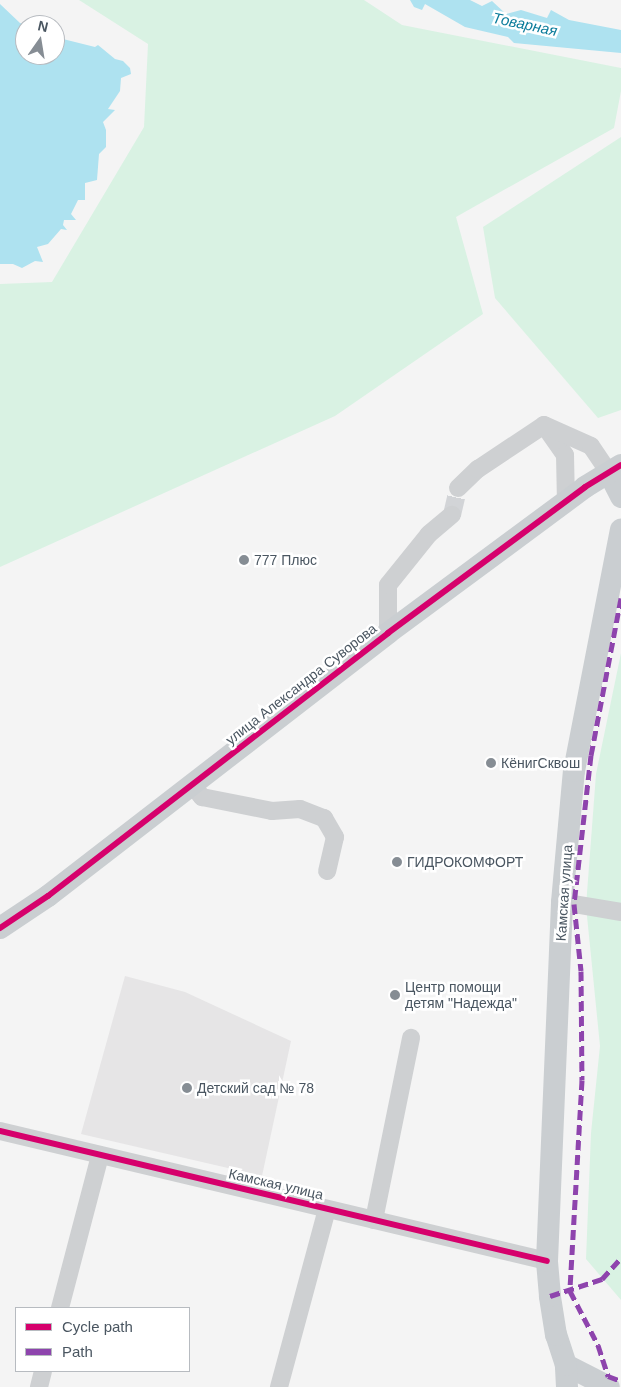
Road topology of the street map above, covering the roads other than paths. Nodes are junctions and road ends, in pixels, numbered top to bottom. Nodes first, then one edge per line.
1 (544, 425) junction
2 (615, 469) edge
3 (458, 488) tunnel mouth
4 (621, 497) edge
5 (566, 501) junction
6 (452, 515) tunnel mouth
7 (621, 530) edge
8 (388, 633) junction
9 (192, 786) junction
10 (327, 871) dead end
11 (562, 902) junction
12 (621, 912) edge
13 (0, 928) edge
14 (411, 1038) dead end
15 (0, 1132) edge
16 (100, 1154) junction
17 (327, 1209) junction
18 (374, 1220) junction
19 (547, 1261) junction
20 (60, 1307) edge
21 (43, 1372) edge
22 (567, 1376) edge
23 (39, 1387) edge
24 (279, 1387) edge
25 (609, 1387) edge

1 - 2 street
1 - 3 street
1 - 5 street
2 - 4 main road
2 - 5 main road, улица Александра Суворова
5 - 8 main road, улица Александра Суворова
6 - 8 street
7 - 11 main road, Камская улица
8 - 9 main road, улица Александра Суворова
9 - 10 street
9 - 13 main road, улица Александра Суворова
11 - 12 street
11 - 19 main road, Камская улица
14 - 18 street
15 - 16 street, Камская улица
16 - 17 street, Камская улица
16 - 20 street
17 - 18 street, Камская улица
17 - 24 street
18 - 19 street, Камская улица
19 - 22 main road, Камская улица
21 - 23 street
22 - 25 main road

